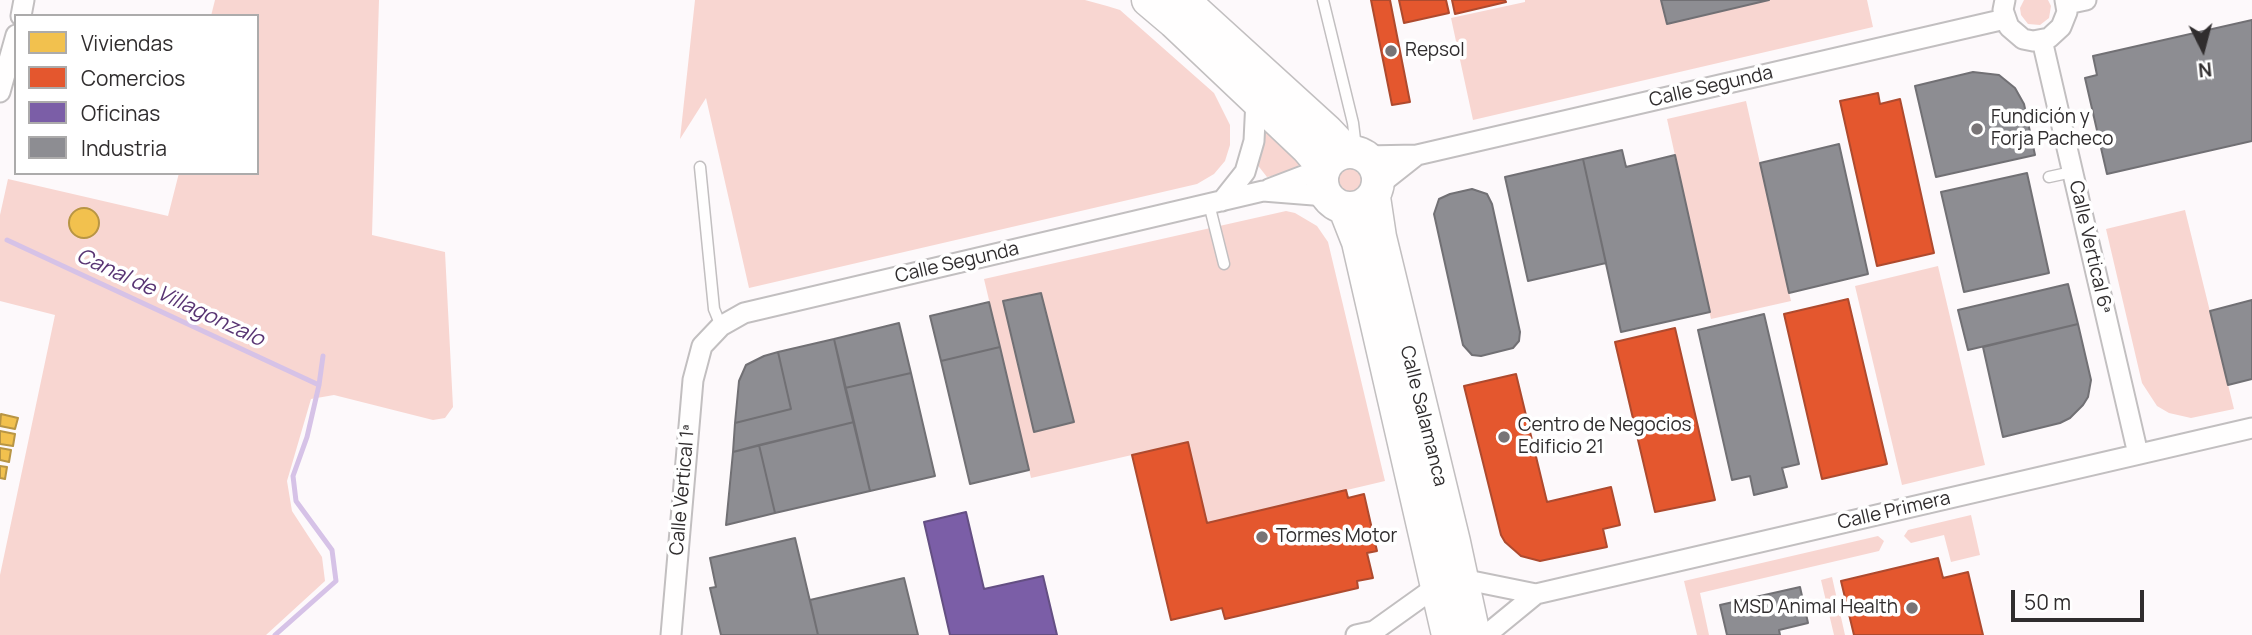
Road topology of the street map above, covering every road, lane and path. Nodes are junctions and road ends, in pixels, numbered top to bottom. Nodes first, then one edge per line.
1 (1148, 0) edge
2 (1183, 0) edge
3 (1323, 0) edge
4 (2073, 1) edge
5 (2005, 9) edge
6 (2042, 40) junction
7 (14, 42) edge
8 (0, 92) edge
9 (1255, 100) junction
10 (1417, 155) junction
11 (700, 167) dead end
12 (1344, 172) junction
13 (2073, 172) junction
14 (2049, 177) dead end
15 (1263, 191) junction
16 (1376, 191) junction
17 (1216, 203) junction
18 (1224, 264) dead end
19 (721, 326) junction
20 (702, 346) joint
21 (2252, 428) edge
22 (2138, 454) junction
23 (1450, 582) junction
24 (1536, 594) junction
25 (1365, 633) edge
26 (671, 635) edge
27 (1395, 635) edge
28 (1448, 635) edge
29 (1474, 635) edge
30 (1486, 635) edge

1 - 9 main road, Calle Salamanca
2 - 12 main road, Calle Salamanca
3 - 12 lane
4 - 6 street
5 - 6 street
5 - 10 street, Calle Segunda
6 - 13 street, Calle Vertical 6ª
7 - 8 street
9 - 12 main road, Calle Salamanca
9 - 17 street
10 - 12 street, Calle Segunda
10 - 16 street, Calle Segunda
11 - 19 lane
12 - 15 street, Calle Segunda
12 - 15 street, Calle Segunda
12 - 16 main road, Calle Salamanca
12 - 16 main road
12 - 23 main road, Calle Salamanca
13 - 14 lane
13 - 22 street, Calle Vertical 6ª
15 - 17 street, Calle Segunda
16 - 23 main road, Calle Salamanca
17 - 18 lane
17 - 19 street, Calle Segunda
19 - 20 street, Calle Segunda
20 - 26 street, Calle Vertical 1ª
21 - 22 street, Calle Primera
22 - 24 street, Calle Primera
23 - 24 street, Calle Primera
23 - 25 street
23 - 28 main road, Calle Salamanca
23 - 29 main road, Calle Salamanca
24 - 30 street, Calle Primera
25 - 27 street

